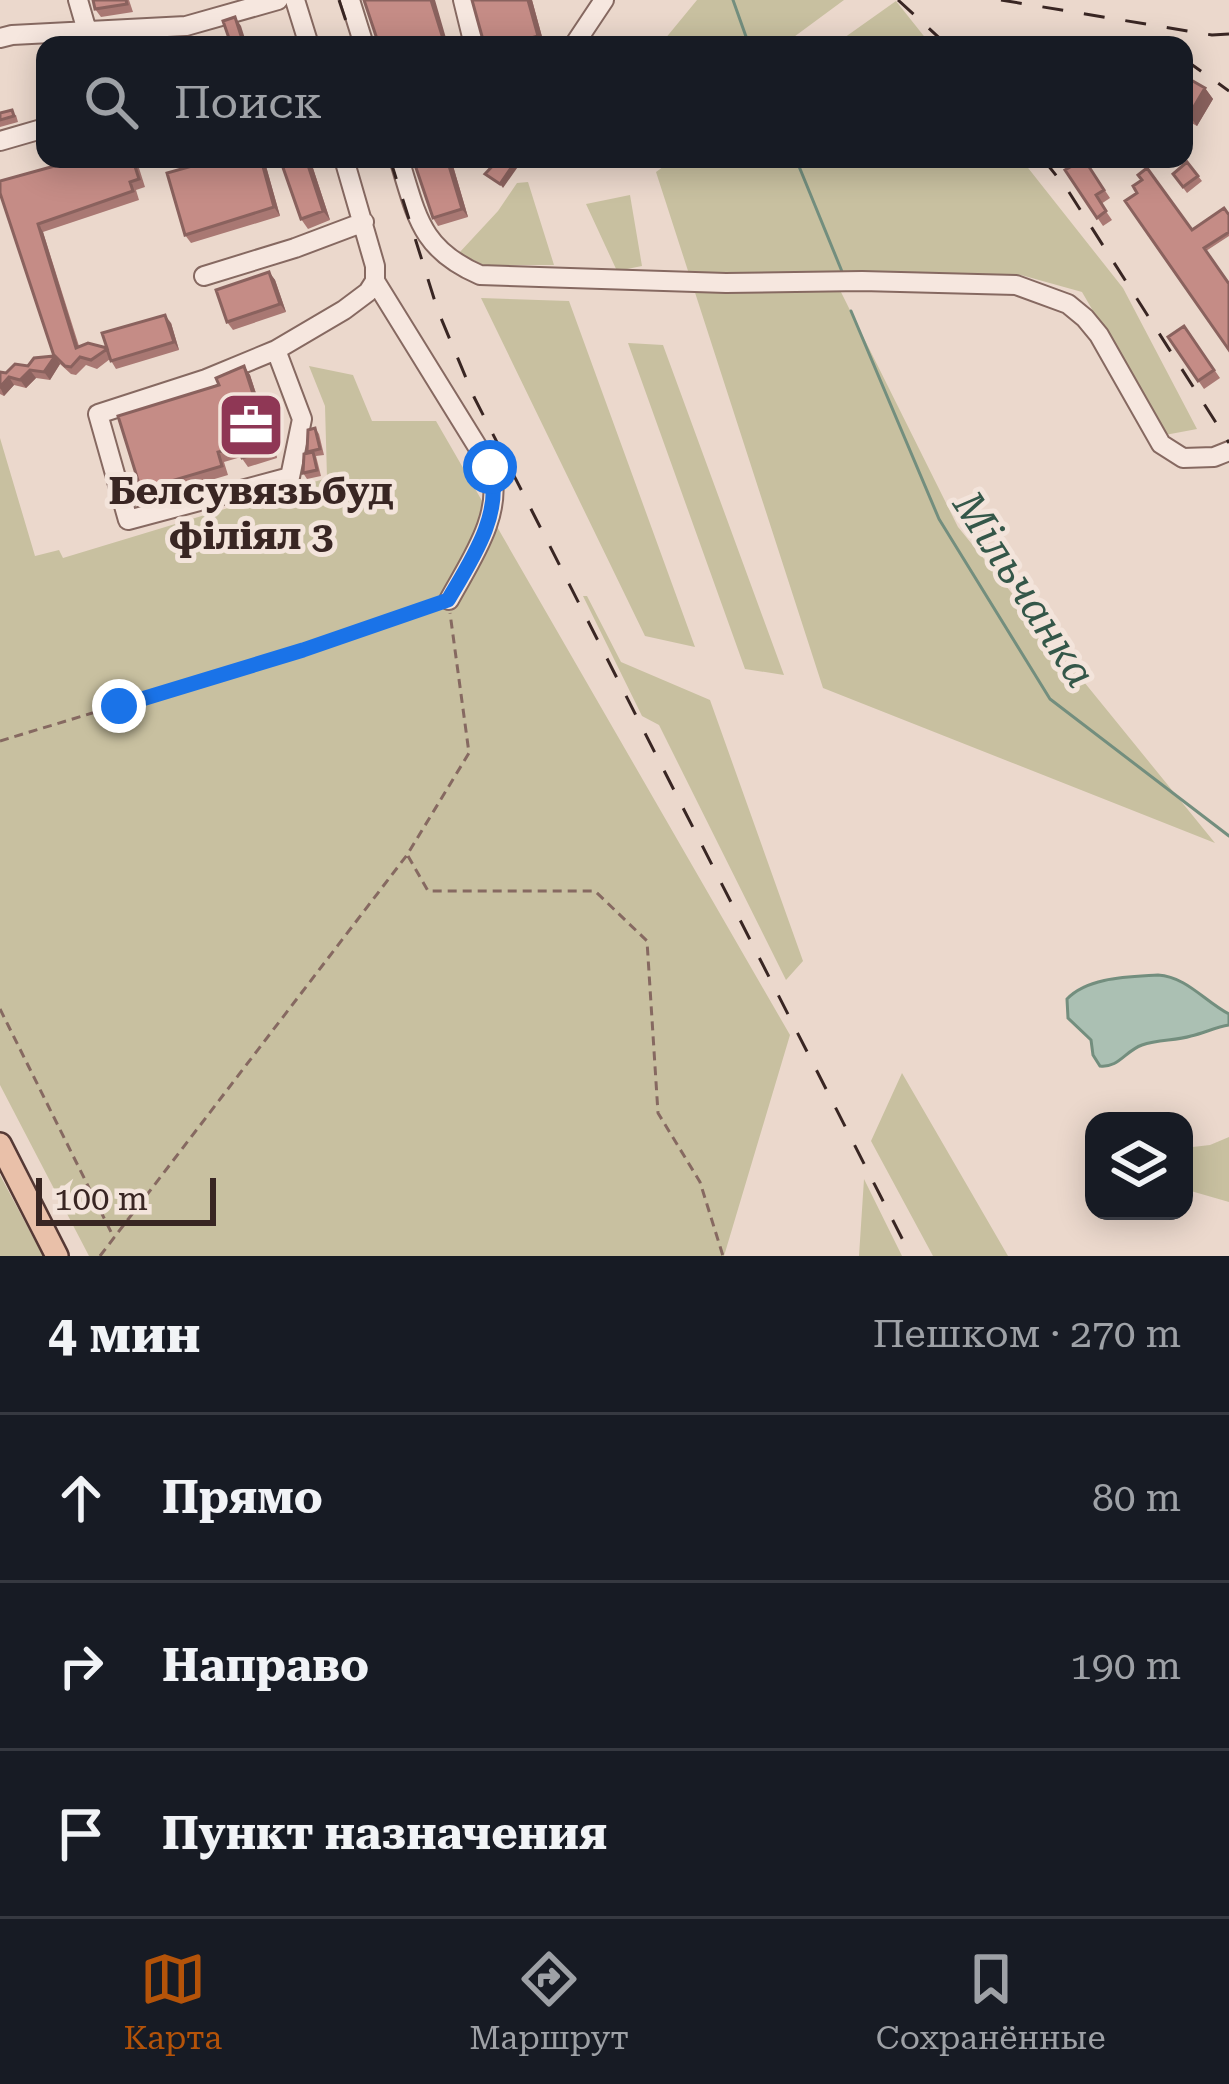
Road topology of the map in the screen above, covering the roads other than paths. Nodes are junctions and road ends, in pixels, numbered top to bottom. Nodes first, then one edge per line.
1 (78, 0) edge
2 (278, 0) edge
3 (295, 0) edge
4 (350, 0) edge
5 (463, 0) edge
6 (604, 0) edge
7 (87, 31) junction
8 (306, 36) edge
9 (361, 36) edge
10 (472, 36) edge
11 (580, 36) edge
12 (0, 38) edge
13 (36, 131) edge
14 (0, 141) edge
15 (347, 168) edge
16 (402, 168) edge
17 (364, 222) junction
18 (205, 276) dead end
19 (375, 281) junction
20 (277, 350) junction
21 (1229, 451) edge
22 (448, 600) road end
23 (0, 1144) edge
24 (58, 1256) edge

1 - 7 street
2 - 7 street
3 - 8 street
4 - 9 street
5 - 10 street
6 - 11 street
7 - 12 street
13 - 14 street
15 - 17 street
16 - 21 street
17 - 18 street
17 - 19 street
19 - 20 street
19 - 22 street
20 - 20 street
23 - 24 main road

